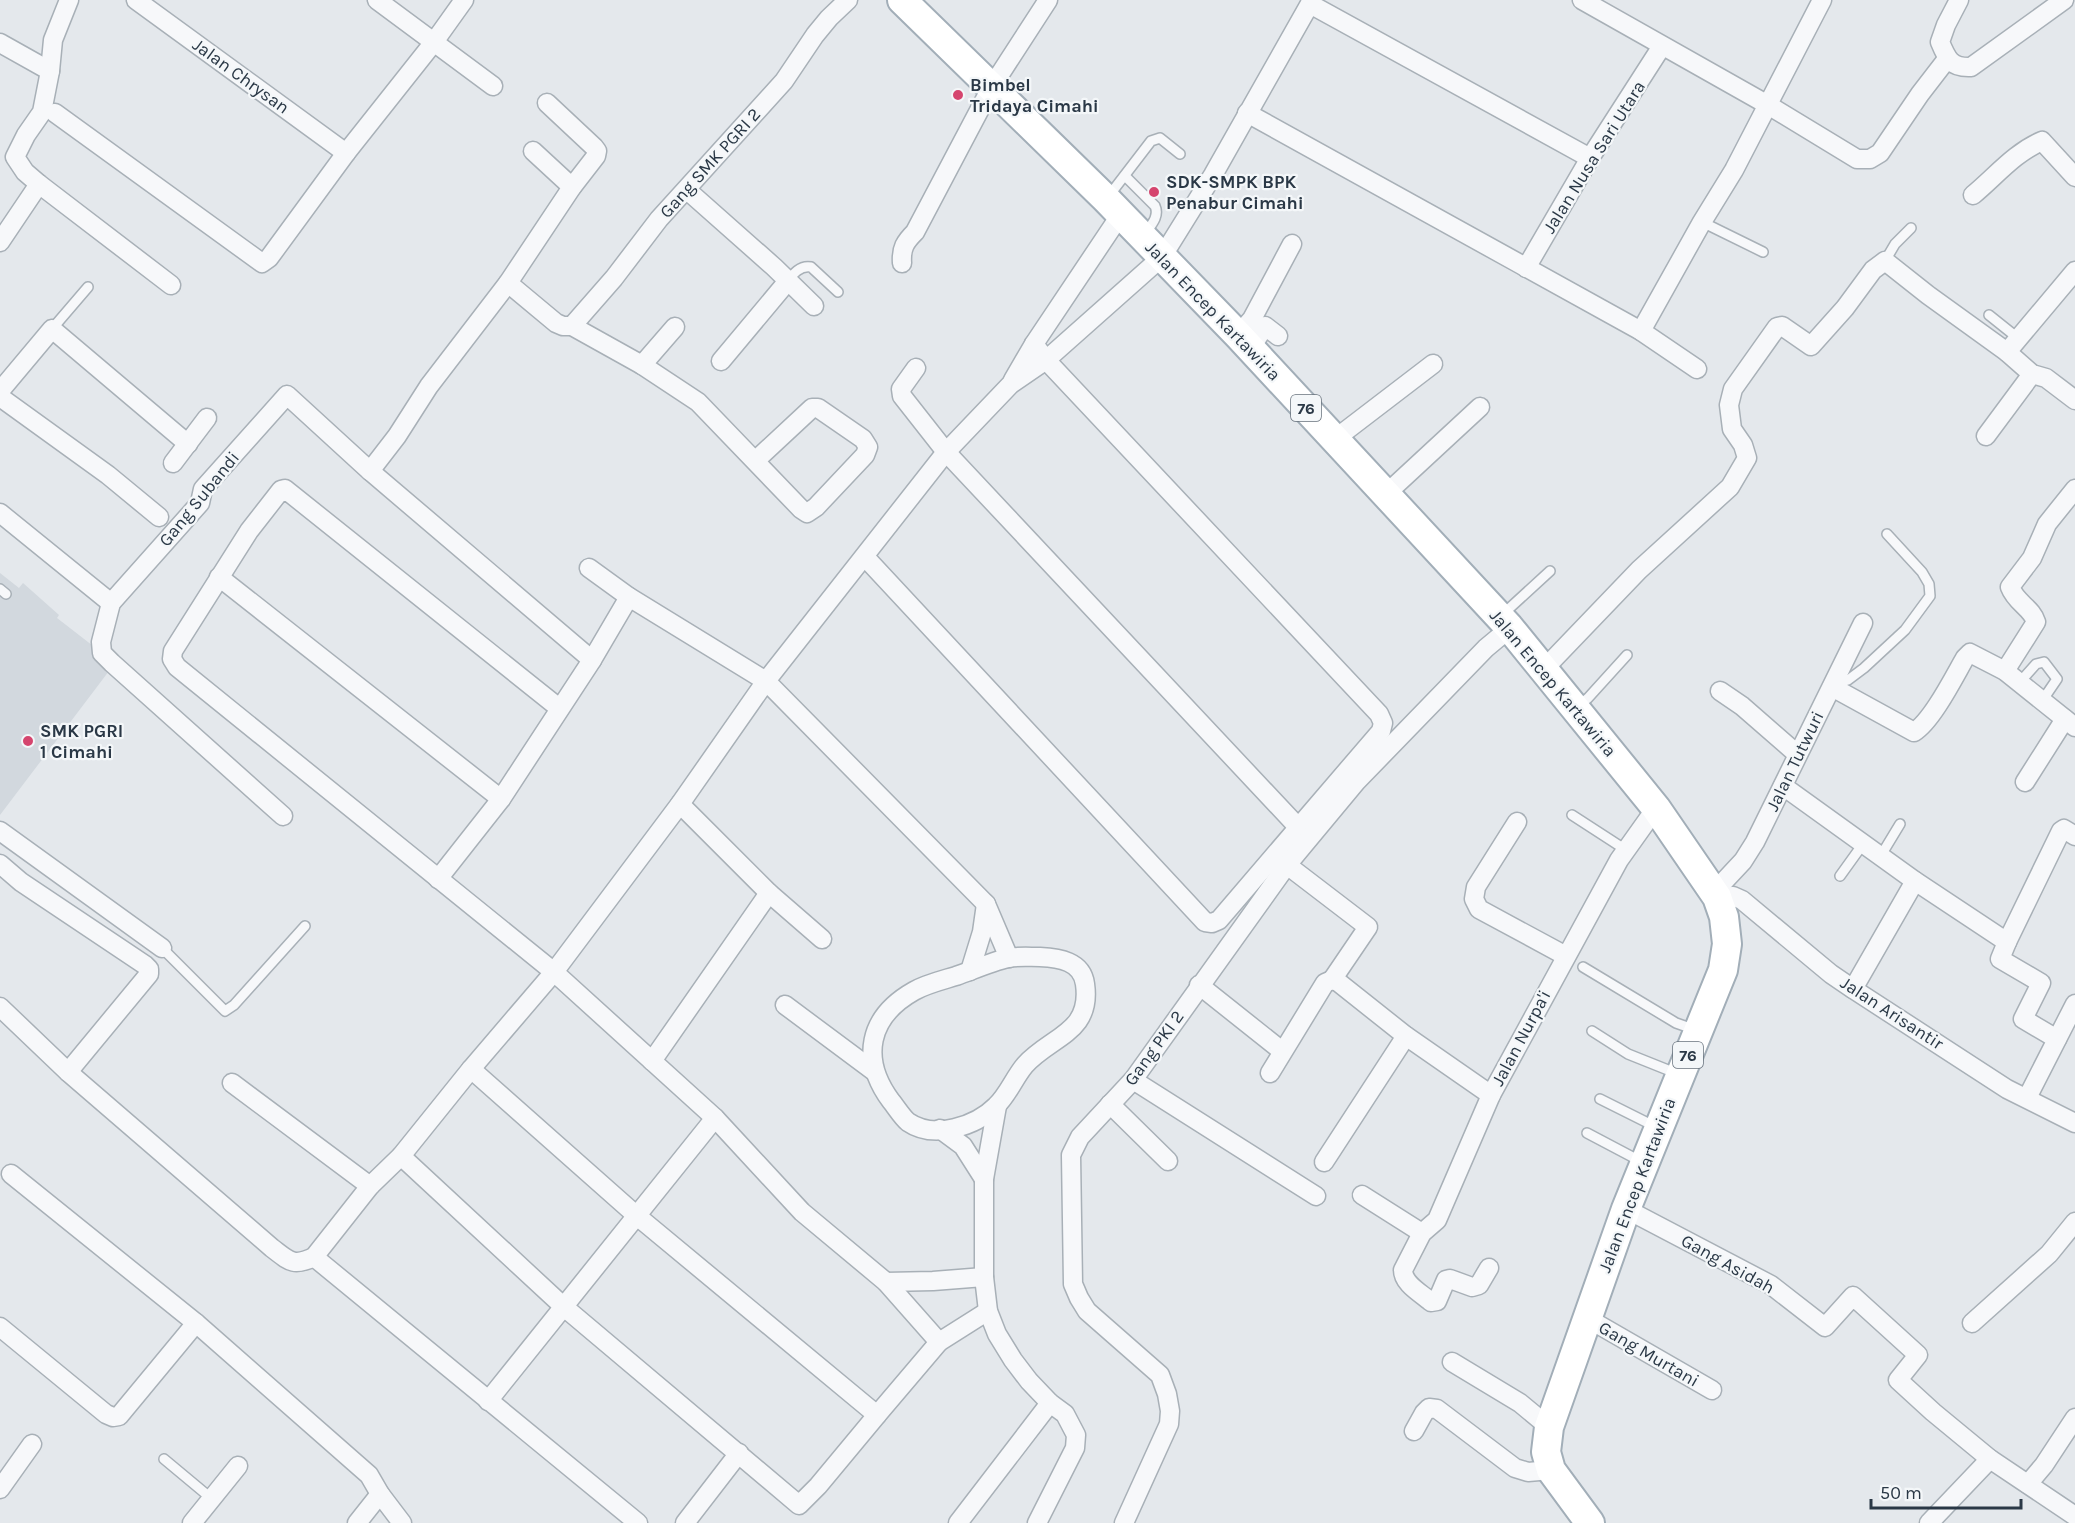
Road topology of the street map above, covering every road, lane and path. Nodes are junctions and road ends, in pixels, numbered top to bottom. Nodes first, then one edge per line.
1 (69, 0) edge
2 (136, 0) edge
3 (377, 0) edge
4 (464, 0) edge
5 (848, 0) edge
6 (903, 0) edge
7 (1048, 0) edge
8 (1582, 0) edge
9 (1822, 0) edge
10 (1959, 0) edge
11 (2064, 0) edge
12 (1311, 2) edge
13 (434, 42) junction
14 (0, 43) edge
15 (1662, 46) junction
16 (1947, 59) junction
17 (50, 70) junction
18 (493, 86) dead end
19 (991, 88) junction
20 (547, 103) dead end
21 (1768, 105) junction
22 (56, 113) dead end
23 (1247, 113) junction
24 (533, 151) dead end
25 (346, 153) junction
26 (1180, 154) dead end
27 (1590, 158) junction
28 (1125, 176) junction
29 (2075, 177) edge
30 (39, 184) junction
31 (572, 187) junction
32 (687, 190) junction
33 (1973, 195) dead end
34 (1113, 207) junction
35 (1702, 222) junction
36 (1911, 228) dead end
37 (0, 242) edge
38 (1292, 244) dead end
39 (1152, 247) junction
40 (1762, 252) dead end
41 (1885, 261) junction
42 (902, 263) dead end
43 (1526, 268) junction
44 (2075, 271) edge
45 (787, 282) junction
46 (508, 283) junction
47 (171, 285) dead end
48 (88, 287) dead end
49 (837, 292) dead end
50 (814, 306) dead end
51 (1989, 315) dead end
52 (572, 326) junction
53 (675, 327) dead end
54 (52, 329) junction
55 (1641, 331) junction
56 (1278, 336) dead end
57 (1244, 342) junction
58 (1034, 344) junction
59 (2013, 346) junction
60 (1046, 360) junction
61 (721, 361) dead end
62 (1433, 364) dead end
63 (642, 365) junction
64 (916, 368) dead end
65 (1697, 369) dead end
66 (2032, 374) junction
67 (1011, 384) junction
68 (0, 391) edge
69 (0, 397) edge
70 (2075, 400) edge
71 (1480, 407) dead end
72 (207, 418) dead end
73 (1986, 436) dead end
74 (1335, 439) junction
75 (188, 444) junction
76 (946, 452) junction
77 (755, 461) junction
78 (173, 463) dead end
79 (370, 471) junction
80 (2075, 489) edge
81 (1386, 494) junction
82 (0, 513) edge
83 (159, 517) dead end
84 (1887, 534) dead end
85 (865, 557) junction
86 (589, 568) dead end
87 (1550, 571) dead end
88 (219, 577) junction
89 (629, 597) junction
90 (111, 603) junction
91 (1506, 623) junction
92 (1863, 623) dead end
93 (1627, 654) dead end
94 (592, 660) junction
95 (1544, 669) junction
96 (2012, 677) junction
97 (766, 681) junction
98 (1832, 686) junction
99 (1720, 691) dead end
100 (2042, 701) junction
101 (559, 708) junction
102 (1575, 708) junction
103 (2070, 723) edge
104 (1797, 754) junction
105 (2025, 782) dead end
106 (1783, 786) junction
107 (501, 799) junction
108 (680, 804) junction
109 (1656, 808) junction
110 (1572, 815) dead end
111 (283, 816) dead end
112 (1517, 822) dead end
113 (1900, 824) dead end
114 (1298, 827) junction
115 (0, 831) edge
116 (2075, 837) edge
117 (1863, 844) junction
118 (1626, 850) junction
119 (1880, 857) junction
120 (0, 864) edge
121 (1287, 865) junction
122 (1839, 876) dead end
123 (438, 879) junction
124 (1915, 881) junction
125 (769, 893) junction
126 (1716, 894) junction
127 (986, 904) junction
128 (305, 926) dead end
129 (822, 939) dead end
130 (2007, 942) junction
131 (162, 948) joint
132 (1566, 956) junction
133 (1009, 958) junction
134 (1583, 968) dead end
135 (970, 971) junction
136 (554, 972) junction
137 (1332, 980) junction
138 (1199, 985) junction
139 (1853, 989) junction
140 (2075, 1004) edge
141 (785, 1005) dead end
142 (0, 1007) edge
143 (1698, 1030) junction
144 (1592, 1031) dead end
145 (1406, 1036) junction
146 (2057, 1039) junction
147 (1282, 1051) junction
148 (652, 1061) junction
149 (471, 1069) junction
150 (68, 1072) junction
151 (875, 1072) junction
152 (1270, 1073) dead end
153 (1680, 1075) junction
154 (1133, 1080) junction
155 (232, 1083) dead end
156 (1491, 1095) junction
157 (2027, 1098) junction
158 (1600, 1099) dead end
159 (1110, 1104) junction
160 (997, 1106) junction
161 (715, 1118) junction
162 (2075, 1123) edge
163 (1658, 1128) junction
164 (940, 1129) junction
165 (1587, 1133) dead end
166 (401, 1156) junction
167 (1168, 1161) dead end
168 (1324, 1162) dead end
169 (1644, 1164) junction
170 (11, 1174) dead end
171 (984, 1179) junction
172 (370, 1186) junction
173 (1362, 1195) dead end
174 (1316, 1196) dead end
175 (1626, 1209) junction
176 (638, 1216) junction
177 (2075, 1222) edge
178 (1422, 1233) junction
179 (314, 1257) junction
180 (1489, 1268) dead end
181 (984, 1277) junction
182 (886, 1282) junction
183 (564, 1307) junction
184 (988, 1311) junction
185 (1587, 1318) junction
186 (196, 1323) junction
187 (1972, 1323) dead end
188 (0, 1327) edge
189 (939, 1342) junction
190 (1452, 1362) dead end
191 (1712, 1390) dead end
192 (488, 1401) junction
193 (1050, 1403) junction
194 (877, 1415) junction
195 (2075, 1418) edge
196 (1548, 1427) junction
197 (1414, 1431) dead end
198 (32, 1444) dead end
199 (739, 1453) junction
200 (164, 1459) dead end
201 (1990, 1459) junction
202 (238, 1466) dead end
203 (1551, 1470) junction
204 (2028, 1484) junction
205 (0, 1489) edge
206 (380, 1494) junction
207 (212, 1499) junction
208 (2075, 1516) edge
209 (192, 1523) edge
210 (357, 1523) edge
211 (402, 1523) edge
212 (638, 1523) edge
213 (685, 1523) edge
214 (958, 1523) edge
215 (1037, 1523) edge
216 (1124, 1523) edge
217 (1590, 1523) edge
218 (1929, 1523) edge

1 - 17 street
2 - 25 street, Jalan Chrysan
3 - 13 street
4 - 13 street
5 - 32 street, Gang SMK PGRI 2
6 - 19 main road, Jalan Encep Kartawiria / 76
7 - 19 street
8 - 15 street
9 - 21 street
10 - 16 street
11 - 16 street
12 - 23 street
12 - 27 street
13 - 18 street
13 - 25 street
14 - 17 street
15 - 21 street
15 - 27 street, Jalan Nusa Sari Utara
16 - 21 street
17 - 30 street
19 - 34 main road, Jalan Encep Kartawiria / 76
19 - 42 street
20 - 31 street
21 - 35 street
22 - 25 street
23 - 39 street
23 - 43 street
24 - 31 street
26 - 28 lane
27 - 43 street, Jalan Nusa Sari Utara
28 - 34 lane
28 - 39 lane
29 - 33 street
30 - 37 street
30 - 47 street
31 - 46 street
32 - 45 street
32 - 52 street, Gang SMK PGRI 2
34 - 39 main road, Jalan Encep Kartawiria / 76
34 - 58 street
35 - 40 lane
35 - 55 street
36 - 41 lane
38 - 57 street
39 - 57 main road, Jalan Encep Kartawiria / 76
39 - 60 street
41 - 59 street
41 - 95 street
43 - 55 street
44 - 59 street
45 - 49 lane
45 - 50 street
45 - 61 street
46 - 52 street
46 - 79 street
48 - 54 lane
51 - 59 lane
52 - 63 street
53 - 63 street
54 - 68 street
54 - 75 street
55 - 65 street
56 - 57 street
57 - 74 main road, Jalan Encep Kartawiria / 76
58 - 60 street
58 - 67 street
59 - 66 street
60 - 67 street
60 - 114 street
62 - 74 street
63 - 77 street
64 - 76 street
66 - 70 street
66 - 73 street
67 - 76 street
69 - 83 street
71 - 81 street
72 - 75 street
74 - 81 main road, Jalan Encep Kartawiria / 76
75 - 78 street
76 - 85 street
76 - 114 street
77 - 77 street
79 - 90 street, Gang Subandi
79 - 94 street
80 - 96 street
81 - 91 main road, Jalan Encep Kartawiria / 76
82 - 90 street
84 - 98 lane
85 - 97 street
85 - 114 street
86 - 89 street
87 - 91 lane
88 - 101 street
88 - 107 street
88 - 123 street
89 - 94 street
89 - 97 street
90 - 111 street
91 - 95 main road, Jalan Encep Kartawiria / 76
91 - 121 street, Gang PKI 2
92 - 98 street, Jalan Tutwuri
93 - 102 lane
94 - 101 street
95 - 102 main road, Jalan Encep Kartawiria / 76
96 - 98 street
96 - 100 street
96 - 100 lane
97 - 108 street
97 - 127 street
98 - 104 street, Jalan Tutwuri
99 - 104 street
100 - 103 street
101 - 107 street
102 - 109 main road, Jalan Encep Kartawiria / 76
103 - 105 street
104 - 106 street, Jalan Tutwuri
106 - 117 street
106 - 126 street, Jalan Tutwuri
107 - 123 street
108 - 125 street
108 - 136 street
109 - 118 street, Jalan Nurpa'i
109 - 126 main road, Jalan Encep Kartawiria / 76
110 - 118 lane
112 - 132 street
113 - 119 lane
115 - 131 street
116 - 130 street
117 - 119 street
117 - 122 lane
118 - 132 street, Jalan Nurpa'i
119 - 124 street
120 - 150 street
121 - 137 street
121 - 138 street, Gang PKI 2
123 - 136 street
124 - 130 street
124 - 139 street
125 - 129 street
125 - 148 street
126 - 139 street, Jalan Arisantir
126 - 143 main road, Jalan Encep Kartawiria / 76
127 - 133 street
127 - 135 street
128 - 131 lane
130 - 146 street
132 - 156 street, Jalan Nurpa'i
133 - 135 street
133 - 160 street
134 - 143 lane
135 - 151 street
136 - 148 street
136 - 149 street
137 - 145 street
137 - 147 street
138 - 147 street
138 - 154 street, Gang PKI 2
139 - 157 street, Jalan Arisantir
140 - 146 street
141 - 151 street
142 - 150 street
143 - 153 main road, Jalan Encep Kartawiria / 76
144 - 153 lane
145 - 156 street
145 - 168 street
146 - 157 street
147 - 152 street
148 - 161 street
149 - 166 street
149 - 176 street
150 - 179 street
151 - 164 street
153 - 163 main road, Jalan Encep Kartawiria / 76
154 - 159 street, Gang PKI 2
154 - 174 street
155 - 172 street
156 - 178 street, Jalan Nurpa'i
157 - 162 street, Jalan Arisantir
158 - 163 lane
159 - 167 street
159 - 216 street, Gang PKI 2
160 - 164 street
160 - 171 street
161 - 176 street
161 - 182 street
163 - 169 main road, Jalan Encep Kartawiria / 76
164 - 171 street
165 - 169 lane
166 - 172 street
166 - 183 street
169 - 175 main road, Jalan Encep Kartawiria / 76
170 - 186 street
171 - 181 street
172 - 179 street
173 - 178 street
175 - 185 main road, Jalan Encep Kartawiria / 76
175 - 201 street, Gang Asidah
176 - 183 street
176 - 194 street
177 - 187 street
178 - 180 street, Jalan Nurpa'i
179 - 192 street
181 - 182 street
181 - 184 street
182 - 189 street
183 - 192 street
183 - 199 street
184 - 189 street
184 - 193 street
185 - 191 street, Gang Murtani
185 - 196 main road, Jalan Encep Kartawiria / 76
186 - 188 street
186 - 206 street
189 - 194 street
190 - 196 street
192 - 212 street
193 - 214 street
193 - 215 street
194 - 199 street
195 - 204 street
196 - 203 main road, Jalan Encep Kartawiria / 76
197 - 203 street
198 - 205 street
199 - 213 street
200 - 207 lane
201 - 204 street
201 - 218 street
202 - 207 street
203 - 217 main road, Jalan Encep Kartawiria / 76
204 - 208 street
206 - 210 street
206 - 211 street
207 - 209 street

